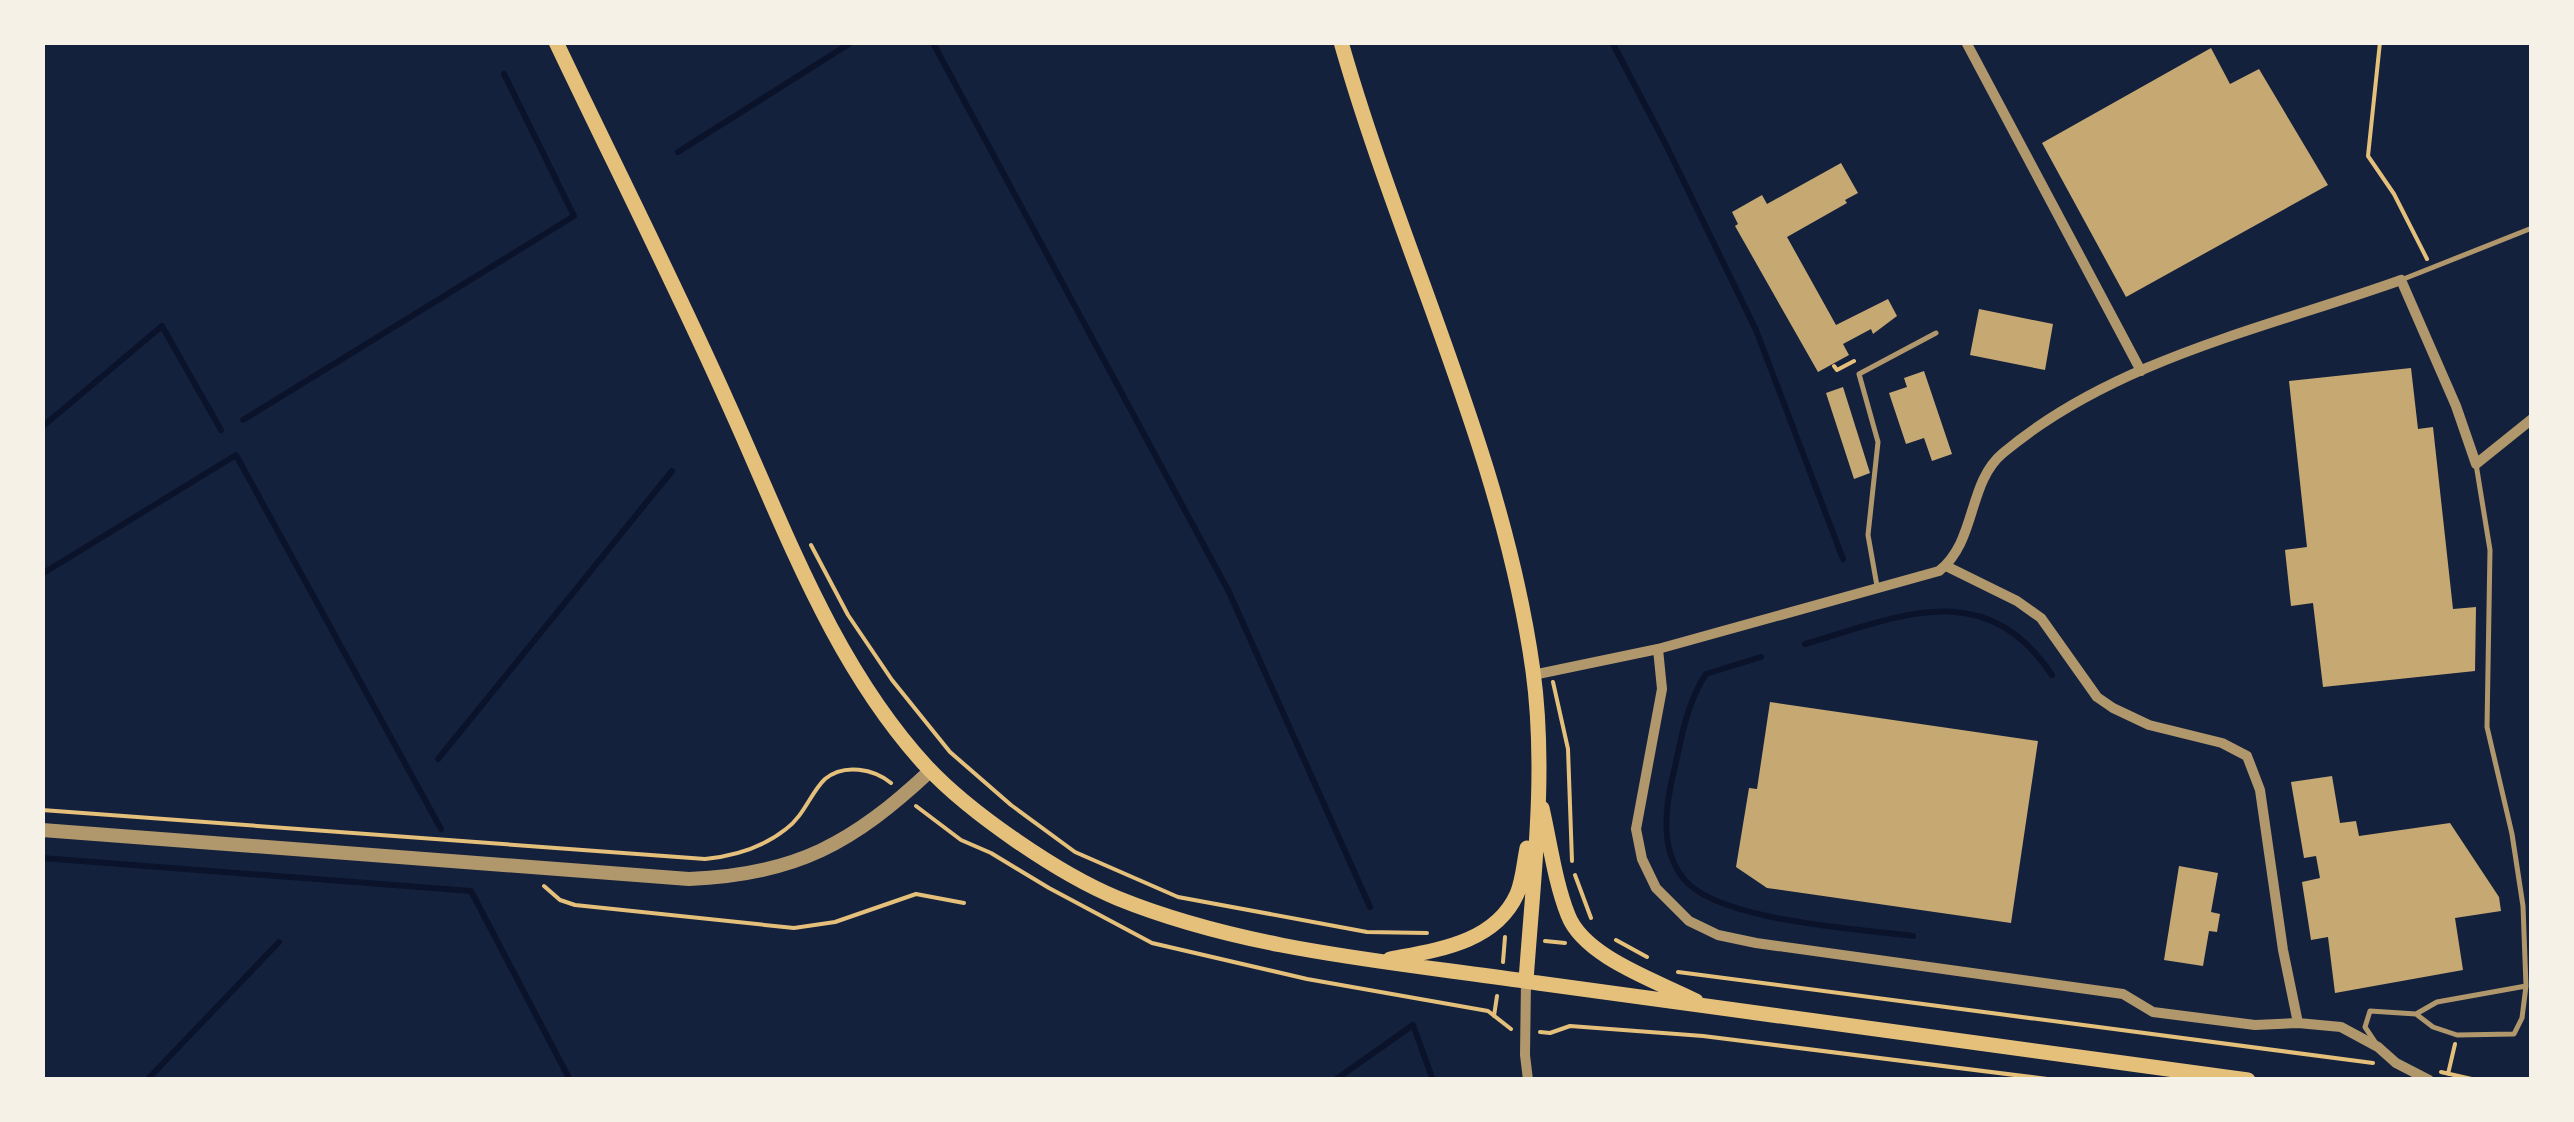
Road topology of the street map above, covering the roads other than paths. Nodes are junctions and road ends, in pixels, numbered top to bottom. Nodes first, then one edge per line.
1 (556, 42) edge
2 (1342, 42) edge
3 (1966, 42) edge
4 (2532, 228) edge
5 (2401, 280) junction
6 (1936, 333) dead end
7 (2142, 372) junction
8 (2532, 418) edge
9 (2476, 464) junction
10 (1946, 566) junction
11 (1878, 589) junction
12 (1658, 649) junction
13 (1534, 676) junction
14 (930, 771) junction
15 (1538, 795) junction
16 (42, 830) edge
17 (1378, 961) junction
18 (1526, 981) junction
19 (2526, 986) junction
20 (1710, 1008) junction
21 (2416, 1014) junction
22 (2298, 1023) junction
23 (2378, 1047) junction
24 (2430, 1075) edge
25 (1528, 1080) edge
26 (2248, 1080) edge

1 - 14 main road
2 - 13 main road
3 - 7 street
4 - 5 lane
5 - 7 street
5 - 9 street
6 - 11 lane
7 - 10 street
8 - 9 street
9 - 19 lane
10 - 11 street
10 - 22 street
11 - 12 street
12 - 13 street
12 - 22 street
13 - 15 main road
14 - 16 street
14 - 17 main road
15 - 17 main road
15 - 18 main road
15 - 20 main road
17 - 18 main road
18 - 20 main road
18 - 25 street
19 - 21 lane
19 - 21 lane
20 - 26 main road
21 - 23 lane
22 - 23 street
23 - 24 street

